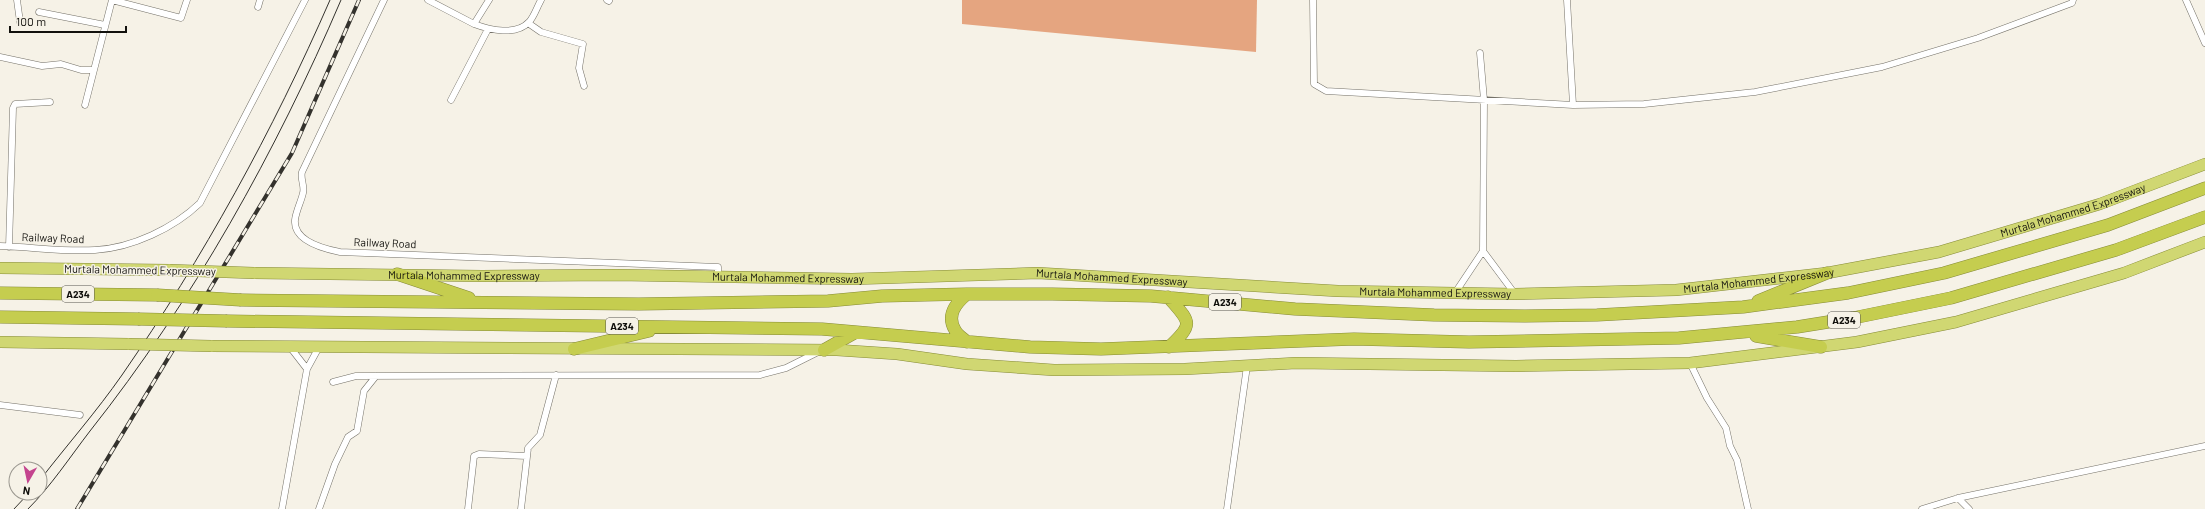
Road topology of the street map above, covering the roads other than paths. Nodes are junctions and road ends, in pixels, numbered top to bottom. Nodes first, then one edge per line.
1 (17, 0) edge
2 (187, 0) edge
3 (260, 0) edge
4 (305, 0) edge
5 (384, 0) edge
6 (428, 0) edge
7 (489, 0) edge
8 (541, 0) edge
9 (1313, 0) edge
10 (1567, 0) edge
11 (2074, 0) edge
12 (2186, 0) edge
13 (258, 7) dead end
14 (39, 12) dead end
15 (20, 22) dead end
16 (528, 23) junction
17 (105, 24) junction
18 (474, 24) junction
19 (488, 29) junction
20 (2205, 43) edge
21 (1480, 53) dead end
22 (0, 57) edge
23 (94, 70) junction
24 (584, 86) dead end
25 (451, 100) dead end
26 (1484, 100) junction
27 (50, 102) dead end
28 (85, 105) dead end
29 (1573, 105) junction
30 (2205, 164) edge
31 (2205, 188) edge
32 (2205, 216) edge
33 (2205, 242) edge
34 (0, 246) edge
35 (9, 246) junction
36 (1483, 251) junction
37 (0, 268) edge
38 (1827, 273) junction
39 (397, 274) junction
40 (718, 277) junction
41 (0, 293) edge
42 (1455, 293) junction
43 (967, 294) junction
44 (1515, 294) junction
45 (1168, 298) junction
46 (482, 303) junction
47 (1743, 307) junction
48 (0, 317) edge
49 (666, 327) junction
50 (857, 332) junction
51 (1743, 333) junction
52 (0, 342) edge
53 (967, 342) junction
54 (290, 347) junction
55 (319, 347) junction
56 (1169, 347) junction
57 (1821, 347) junction
58 (574, 349) junction
59 (824, 350) junction
60 (1690, 363) junction
61 (1247, 366) junction
62 (307, 369) junction
63 (556, 375) junction
64 (376, 376) junction
65 (333, 382) dead end
66 (0, 405) edge
67 (80, 416) dead end
68 (2205, 446) edge
69 (527, 456) junction
70 (1958, 498) junction
71 (282, 509) edge
72 (319, 509) edge
73 (468, 509) edge
74 (521, 509) edge
75 (1227, 509) edge
76 (1748, 509) edge
77 (1922, 509) edge
78 (1969, 509) edge

1 - 15 street
2 - 17 street
3 - 13 street
4 - 35 street, Railway Road
5 - 40 street, Railway Road
6 - 18 street
7 - 18 street
8 - 16 street
9 - 26 street
10 - 29 street
11 - 29 street
12 - 20 street
14 - 17 street
16 - 19 street
16 - 24 street
17 - 23 street
18 - 19 street
19 - 25 street
21 - 26 street
22 - 23 street
23 - 28 street
26 - 29 street
26 - 36 street
27 - 35 street
30 - 38 highway, Murtala Mohammed Expressway
31 - 47 highway, Murtala Mohammed Expressway / A234
32 - 51 highway, A234
33 - 57 highway
34 - 35 street, Railway Road
36 - 42 street
36 - 44 street
37 - 39 highway, Murtala Mohammed Expressway, bridge
38 - 44 highway, Murtala Mohammed Expressway
38 - 47 highway
39 - 40 highway, Murtala Mohammed Expressway
39 - 46 highway
40 - 42 highway, Murtala Mohammed Expressway
41 - 46 highway, Murtala Mohammed Expressway / A234, bridge
42 - 44 highway, Murtala Mohammed Expressway
43 - 45 highway, Murtala Mohammed Expressway / A234
43 - 46 highway, Murtala Mohammed Expressway / A234
43 - 53 highway
45 - 47 highway, Murtala Mohammed Expressway / A234
45 - 56 highway
48 - 49 highway, A234, bridge
49 - 50 highway, A234
49 - 58 highway
50 - 53 highway, A234
50 - 59 highway
51 - 56 highway, A234
51 - 57 highway
52 - 54 highway, bridge
53 - 56 highway, A234
54 - 55 highway
54 - 62 street
55 - 58 highway
55 - 62 street
57 - 60 highway
58 - 59 highway
59 - 61 highway
59 - 63 street
60 - 61 highway
60 - 76 street
61 - 75 street
62 - 71 street
63 - 64 street
63 - 69 street
64 - 65 street
64 - 72 street
66 - 67 street
68 - 70 street
69 - 73 street
69 - 74 street
70 - 77 street
70 - 78 street

